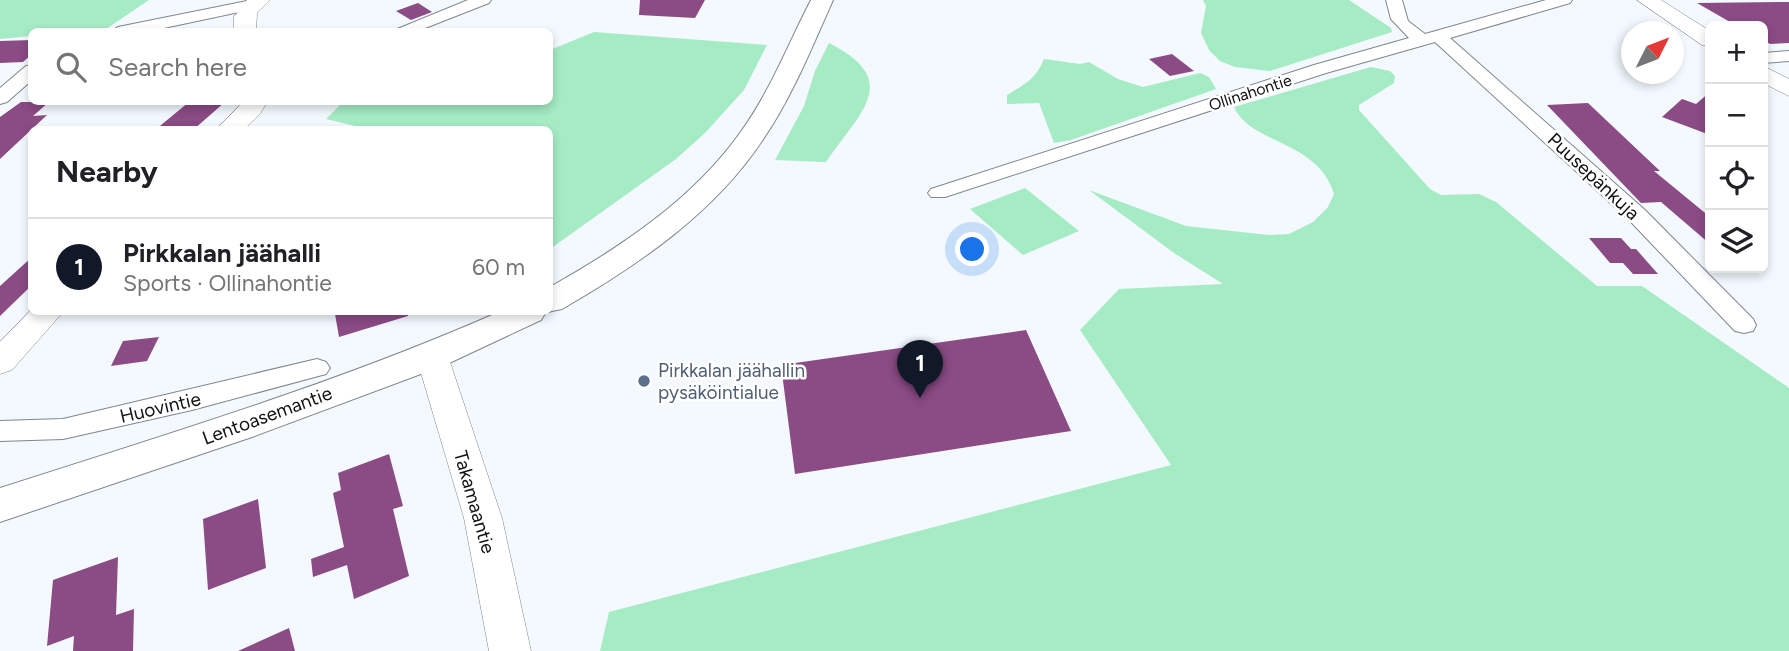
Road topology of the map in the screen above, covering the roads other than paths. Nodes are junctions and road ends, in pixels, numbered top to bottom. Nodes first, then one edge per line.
1 (483, 0) edge
2 (822, 0) edge
3 (1394, 0) edge
4 (1564, 0) edge
5 (1647, 0) edge
6 (256, 3) edge
7 (137, 28) edge
8 (244, 28) edge
9 (409, 28) edge
10 (1429, 37) junction
11 (1705, 37) edge
12 (1789, 56) edge
13 (1768, 58) edge
14 (28, 74) edge
15 (1768, 76) edge
16 (1789, 89) edge
17 (0, 98) edge
18 (253, 105) edge
19 (232, 126) edge
20 (938, 193) dead end
21 (553, 298) edge
22 (44, 315) edge
23 (522, 315) edge
24 (1744, 325) dead end
25 (432, 356) junction
26 (0, 362) edge
27 (317, 368) dead end
28 (0, 431) edge
29 (0, 505) edge
30 (510, 651) edge

1 - 9 street
2 - 21 main road
3 - 10 street, Puusepänkuja
4 - 10 street, Ollinahontie
5 - 11 street
6 - 7 street
6 - 8 street
10 - 20 street, Ollinahontie
10 - 24 street, Puusepänkuja
12 - 13 street
14 - 17 street
15 - 16 street
18 - 19 street
22 - 26 street
23 - 25 main road, Lentoasemantie
25 - 29 main road, Lentoasemantie
25 - 30 street, Takamaantie
27 - 28 street, Huovintie

